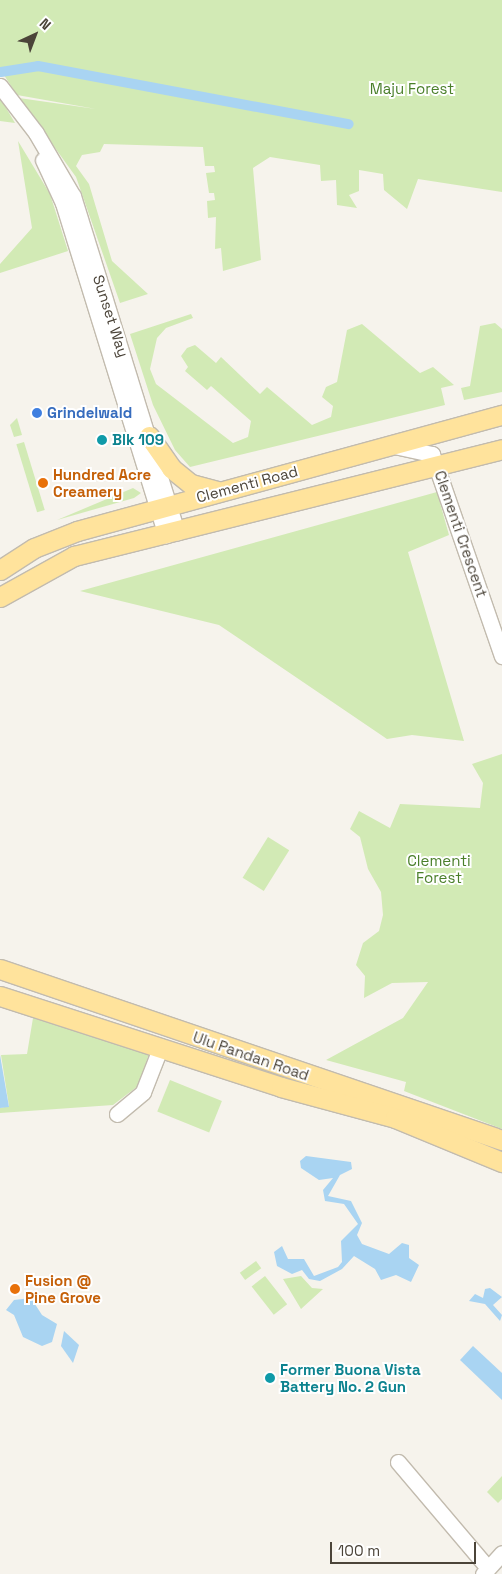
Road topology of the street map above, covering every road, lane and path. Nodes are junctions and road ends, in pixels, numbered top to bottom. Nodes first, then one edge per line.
1 (0, 86) edge
2 (18, 112) junction
3 (502, 416) edge
4 (149, 436) junction
5 (390, 446) junction
6 (502, 449) edge
7 (437, 464) junction
8 (218, 492) junction
9 (164, 506) junction
10 (172, 534) junction
11 (2, 567) edge
12 (0, 598) edge
13 (502, 656) edge
14 (0, 969) edge
15 (0, 975) edge
16 (20, 977) junction
17 (0, 985) edge
18 (0, 996) edge
19 (31, 1004) junction
20 (160, 1046) junction
21 (117, 1114) dead end
22 (502, 1140) edge
23 (502, 1162) edge
24 (398, 1462) dead end
25 (502, 1553) edge
26 (486, 1571) edge

1 - 2 street, Sunset Way
2 - 4 street, Sunset Way
2 - 9 street, Sunset Way
3 - 5 main road, Clementi Road
4 - 8 main road
4 - 9 street, Sunset Way
5 - 7 street, Clementi Crescent
5 - 8 main road, Clementi Road
6 - 7 main road, Clementi Road
7 - 10 main road, Clementi Road
7 - 13 street, Clementi Crescent
8 - 9 main road, Clementi Road
9 - 10 street, Sunset Way
9 - 11 main road, Clementi Road
10 - 12 main road, Clementi Road
14 - 16 main road, Ulu Pandan Road
15 - 16 main road
16 - 22 main road, Ulu Pandan Road
17 - 19 main road
18 - 19 main road, Ulu Pandan Road
19 - 20 main road, Ulu Pandan Road
20 - 21 street
20 - 23 main road, Ulu Pandan Road
24 - 26 street
25 - 26 street

